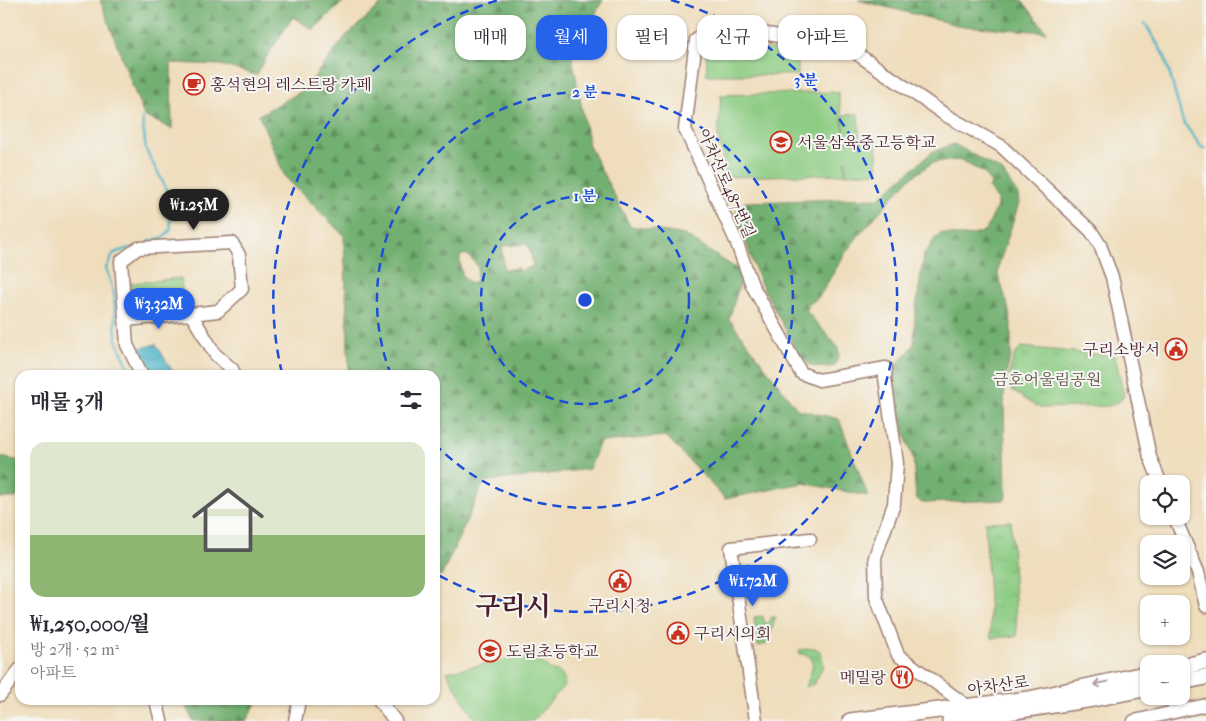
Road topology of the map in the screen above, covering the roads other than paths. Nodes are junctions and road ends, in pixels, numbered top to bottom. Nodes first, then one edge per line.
1 (191, 314) junction
2 (125, 320) junction
3 (139, 370) edge
4 (232, 370) edge
5 (1157, 475) edge
6 (1179, 525) edge
7 (810, 539) dead end
8 (1202, 570) edge
9 (1206, 606) edge
10 (1206, 661) edge
11 (1190, 665) edge
12 (15, 676) edge
13 (1140, 676) edge
14 (1206, 677) edge
15 (1190, 680) edge
16 (1140, 690) edge
17 (0, 695) edge
18 (157, 705) edge
19 (298, 705) edge
20 (383, 705) edge
21 (1206, 705) edge
22 (967, 706) junction
23 (1030, 710) edge
24 (161, 721) edge
25 (295, 721) edge
26 (396, 721) edge
27 (756, 721) edge
28 (850, 721) edge
29 (950, 721) edge
30 (1134, 721) edge

1 - 2 street
1 - 2 street
1 - 4 street
2 - 3 street
5 - 22 street, 아차산로487번길
6 - 8 street
7 - 27 street
8 - 9 street
10 - 11 main road
12 - 17 street
13 -> 23 main road, 아차산로
14 - 15 main road
16 - 23 main road, 아차산로
18 - 24 street
19 - 25 street
20 - 26 street
21 - 30 street
22 - 23 main road, 아차산로
22 - 28 main road, 아차산로
23 - 29 main road, 아차산로

